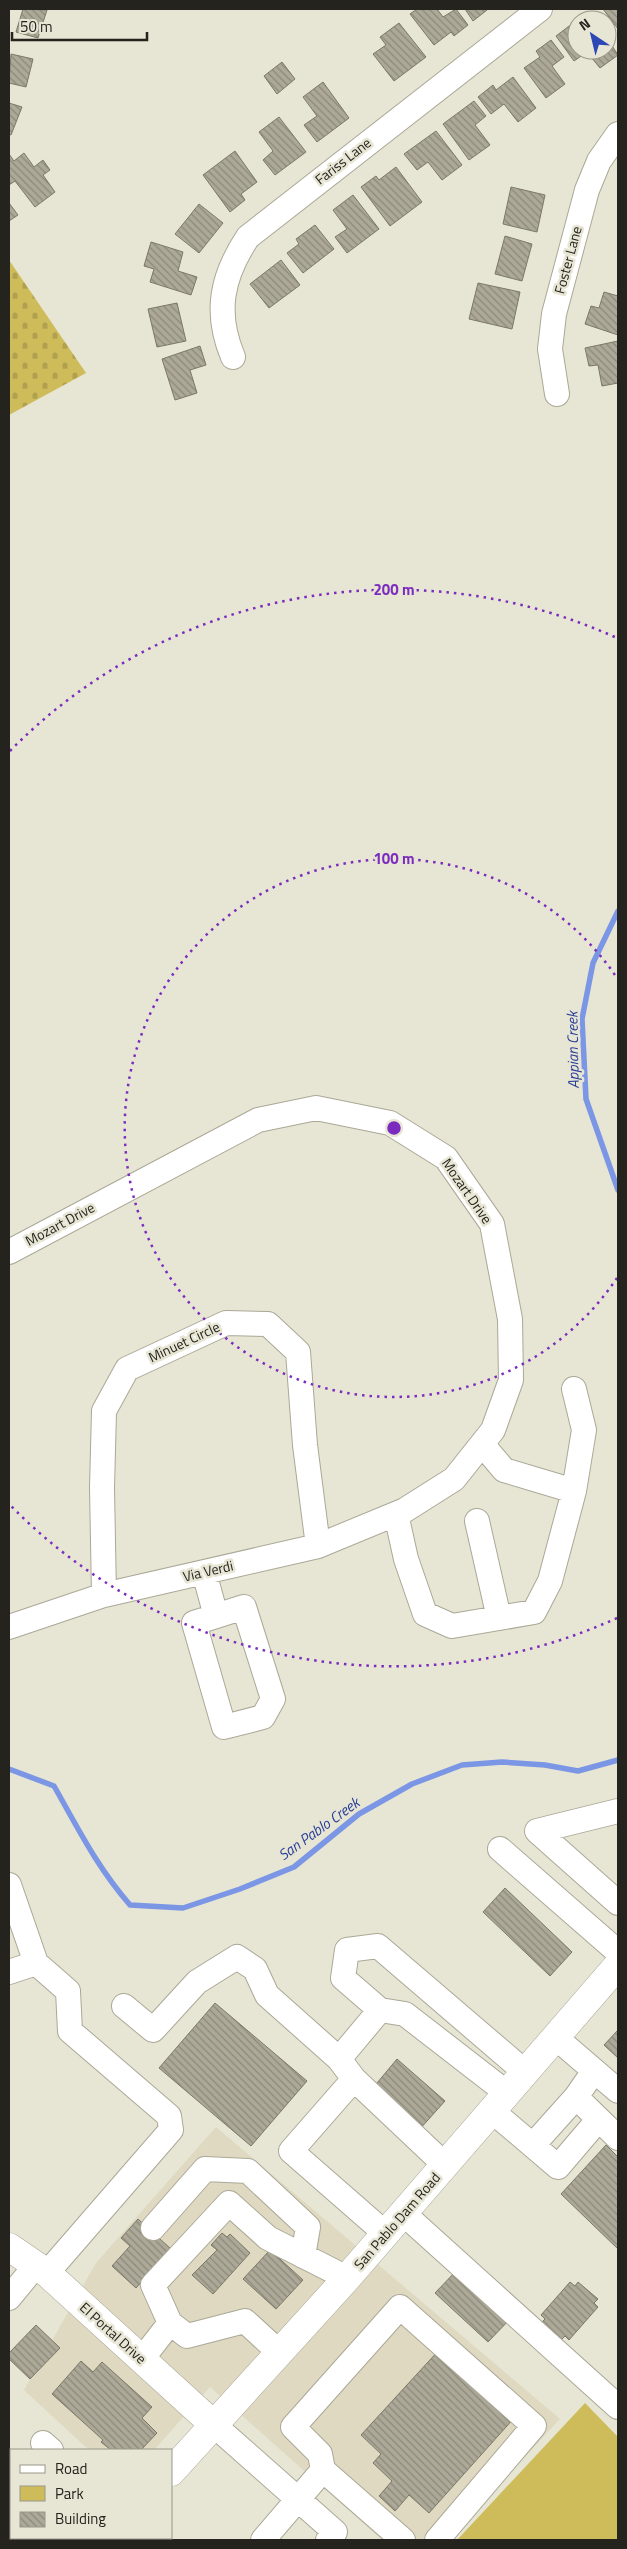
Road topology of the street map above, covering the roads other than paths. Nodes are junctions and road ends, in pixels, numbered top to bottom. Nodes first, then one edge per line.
1 (540, 9) edge
2 (618, 134) edge
3 (233, 357) dead end
4 (556, 394) dead end
5 (9, 1252) edge
6 (574, 1390) dead end
7 (482, 1444) junction
8 (574, 1491) junction
9 (400, 1512) junction
10 (477, 1521) dead end
11 (318, 1546) junction
12 (204, 1572) junction
13 (104, 1595) junction
14 (216, 1616) junction
15 (499, 1618) junction
16 (9, 1627) edge
17 (618, 1811) edge
18 (500, 1849) dead end
19 (9, 1884) edge
20 (618, 1903) edge
21 (618, 1952) edge
22 (36, 1963) junction
23 (618, 1966) edge
24 (9, 1972) edge
25 (427, 1988) junction
26 (124, 2006) dead end
27 (380, 2010) junction
28 (404, 2014) junction
29 (555, 2037) junction
30 (339, 2059) junction
31 (594, 2071) junction
32 (525, 2072) junction
33 (354, 2079) junction
34 (618, 2091) edge
35 (576, 2097) junction
36 (499, 2102) junction
37 (598, 2120) junction
38 (618, 2138) edge
39 (533, 2145) junction
40 (445, 2165) junction
41 (404, 2214) junction
42 (152, 2228) dead end
43 (386, 2234) junction
44 (9, 2247) edge
45 (303, 2256) junction
46 (42, 2269) junction
47 (347, 2278) junction
48 (9, 2298) edge
49 (170, 2323) junction
50 (280, 2353) junction
51 (142, 2359) junction
52 (618, 2406) edge
53 (214, 2425) junction
54 (323, 2470) junction
55 (172, 2471) edge
56 (296, 2500) junction
57 (331, 2536) edge
58 (263, 2540) edge
59 (403, 2540) edge
60 (438, 2540) edge

1 - 3 street, Fariss Lane
2 - 4 street, Foster Lane
5 - 7 street, Mozart Drive
6 - 8 street
7 - 8 street
7 - 9 street, Mozart Drive
8 - 15 street
9 - 11 street, Via Verdi
9 - 15 street
10 - 15 street
11 - 12 street, Via Verdi
11 - 13 street, Minuet Circle
12 - 13 street, Via Verdi
12 - 14 street
13 - 16 street, Via Verdi
14 - 14 street
17 - 20 street
18 - 21 street
19 - 22 street
22 - 24 street
22 - 46 street
23 - 29 main road, San Pablo Dam Road
25 - 27 street
25 - 28 street
25 - 32 street
26 - 30 street
27 - 28 street
27 - 30 street
28 - 36 street
29 - 31 street
29 - 32 main road, San Pablo Dam Road
30 - 33 street
31 - 34 street
31 - 35 street
32 - 36 main road, San Pablo Dam Road
33 - 40 street
33 - 43 street
35 - 37 street
35 - 39 street
36 - 39 street
36 - 40 main road, San Pablo Dam Road
37 - 38 street
37 - 39 street
40 - 41 main road, San Pablo Dam Road
41 - 43 main road, San Pablo Dam Road
41 - 52 street
42 - 45 street
43 - 47 main road, San Pablo Dam Road
44 - 46 main road, El Portal Drive
45 - 47 street
45 - 49 street
46 - 48 street
46 - 51 main road, El Portal Drive
47 - 50 main road, San Pablo Dam Road
49 - 50 street
49 - 51 street
50 - 53 main road, San Pablo Dam Road
51 - 53 main road, El Portal Drive
53 - 55 main road, San Pablo Dam Road
53 - 56 street
54 - 56 street
54 - 59 street
54 - 60 street
56 - 57 street
56 - 58 street

